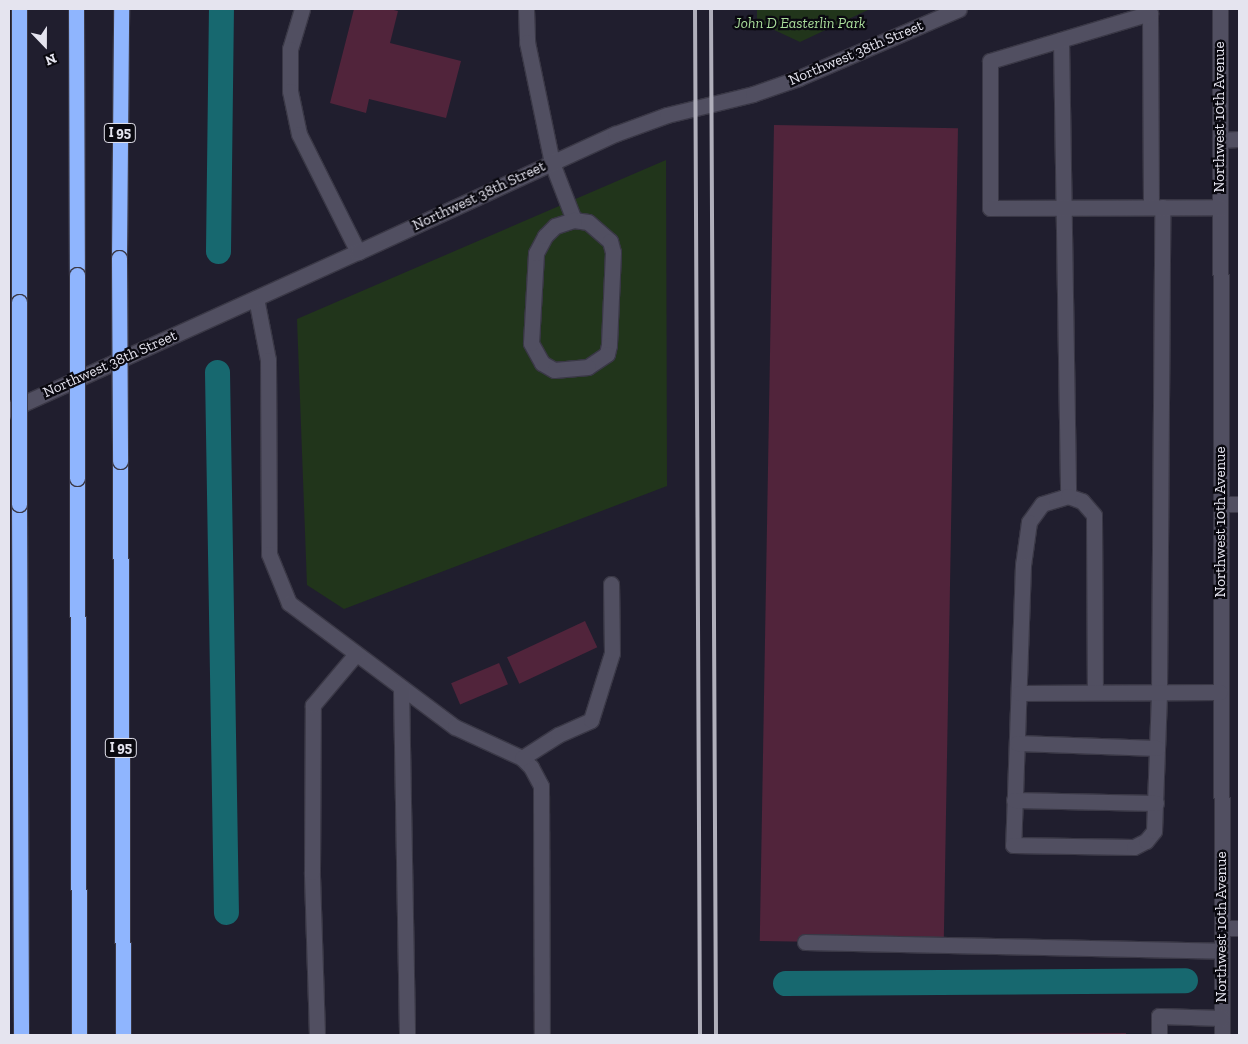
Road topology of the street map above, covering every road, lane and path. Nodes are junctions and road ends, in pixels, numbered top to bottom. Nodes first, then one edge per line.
1 (19, 9) edge
2 (76, 9) edge
3 (121, 9) edge
4 (302, 9) edge
5 (526, 9) edge
6 (959, 9) edge
7 (1220, 9) edge
8 (1061, 40) junction
9 (1239, 139) edge
10 (1220, 140) junction
11 (552, 163) junction
12 (1156, 207) junction
13 (1220, 207) junction
14 (1064, 208) junction
15 (574, 220) junction
16 (358, 252) junction
17 (256, 298) junction
18 (9, 410) edge
19 (1068, 496) junction
20 (1221, 504) junction
21 (1239, 504) edge
22 (611, 584) dead end
23 (356, 654) junction
24 (402, 688) junction
25 (1095, 691) junction
26 (1019, 692) junction
27 (1159, 692) junction
28 (1220, 692) junction
29 (1017, 743) junction
30 (1157, 748) junction
31 (522, 758) junction
32 (1014, 800) junction
33 (1156, 803) junction
34 (1222, 928) junction
35 (1239, 928) edge
36 (805, 942) dead end
37 (1222, 951) junction
38 (1222, 1018) junction
39 (21, 1035) edge
40 (79, 1035) edge
41 (122, 1035) edge
42 (317, 1035) edge
43 (407, 1035) edge
44 (542, 1035) edge
45 (1159, 1035) edge
46 (1222, 1035) edge

1 - 39 highway, bridge
2 - 40 highway, bridge
3 - 41 highway, I 95, bridge
4 - 16 street
5 - 11 street
6 - 11 street, Northwest 38th Street
7 - 10 street, Northwest 10th Avenue
8 - 12 street
8 - 14 street
8 - 14 street
9 - 10 street
10 - 13 street, Northwest 10th Avenue
11 - 15 street
11 - 16 street, Northwest 38th Street
12 - 13 street
12 - 14 street
12 - 27 street
13 - 20 street, Northwest 10th Avenue
14 - 19 street
15 - 15 street
16 - 17 street, Northwest 38th Street
17 - 18 street, Northwest 38th Street
17 - 23 street
19 - 25 street
19 - 26 street
20 - 21 street
20 - 28 street, Northwest 10th Avenue
22 - 31 street
23 - 24 street
23 - 42 street
24 - 31 street
24 - 43 street
25 - 26 street
25 - 27 street
26 - 29 street
27 - 28 street
27 - 30 street
28 - 34 street, Northwest 10th Avenue
29 - 30 street
29 - 32 street
30 - 33 street
31 - 44 street
32 - 33 street
32 - 33 street
34 - 35 street
34 - 37 street, Northwest 10th Avenue
36 - 37 street
37 - 38 street, Northwest 10th Avenue
38 - 45 street
38 - 46 street, Northwest 10th Avenue

